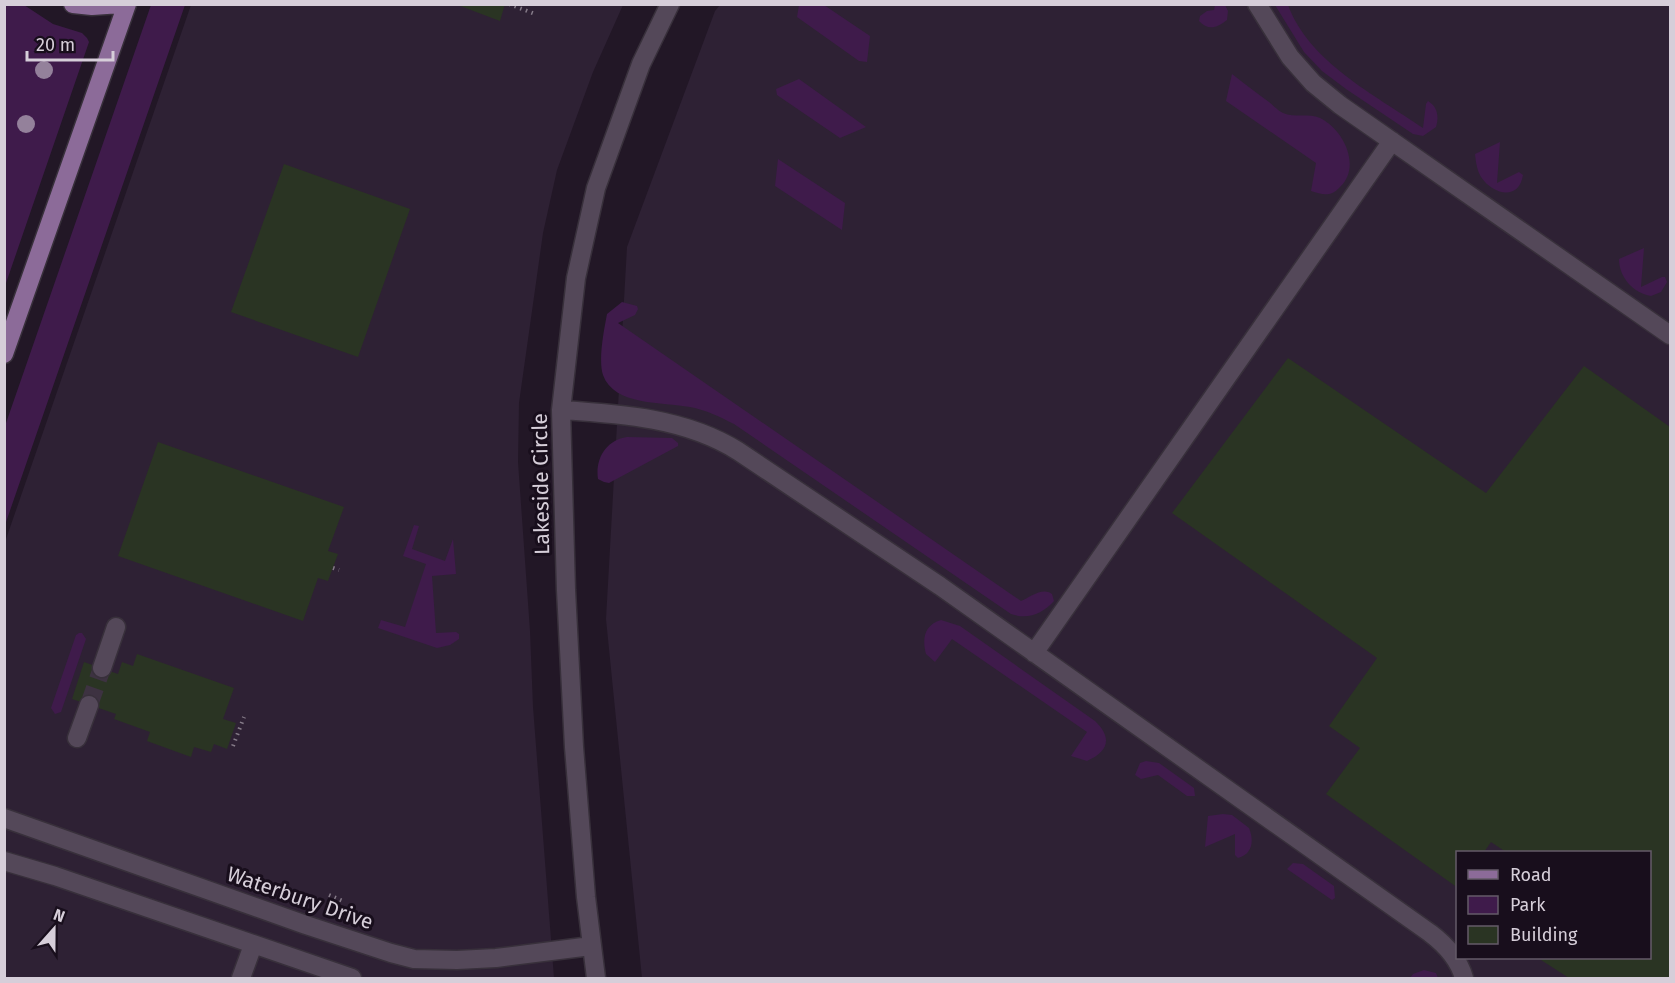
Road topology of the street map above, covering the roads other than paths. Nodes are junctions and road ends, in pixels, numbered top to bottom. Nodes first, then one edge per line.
1 (73, 4) edge
2 (121, 4) edge
3 (127, 4) edge
4 (670, 4) edge
5 (1257, 4) edge
6 (1392, 141) junction
7 (1671, 335) edge
8 (4, 354) edge
9 (561, 410) junction
10 (116, 627) dead end
11 (1034, 653) junction
12 (102, 668) tunnel mouth
13 (89, 705) tunnel mouth
14 (77, 738) dead end
15 (4, 818) edge
16 (4, 861) edge
17 (253, 945) junction
18 (591, 946) junction
19 (242, 978) edge
20 (352, 978) edge
21 (596, 978) edge
22 (1464, 978) edge

1 - 2 main road
3 - 8 main road
4 - 9 street, Lakeside Circle
5 - 6 street
6 - 7 street
6 - 11 street
9 - 11 street
9 - 18 street, Lakeside Circle
10 - 12 street
11 - 22 street
13 - 14 street
15 - 18 street, Waterbury Drive
16 - 17 street
17 - 19 street
17 - 20 street
18 - 21 street, Lakeside Circle

